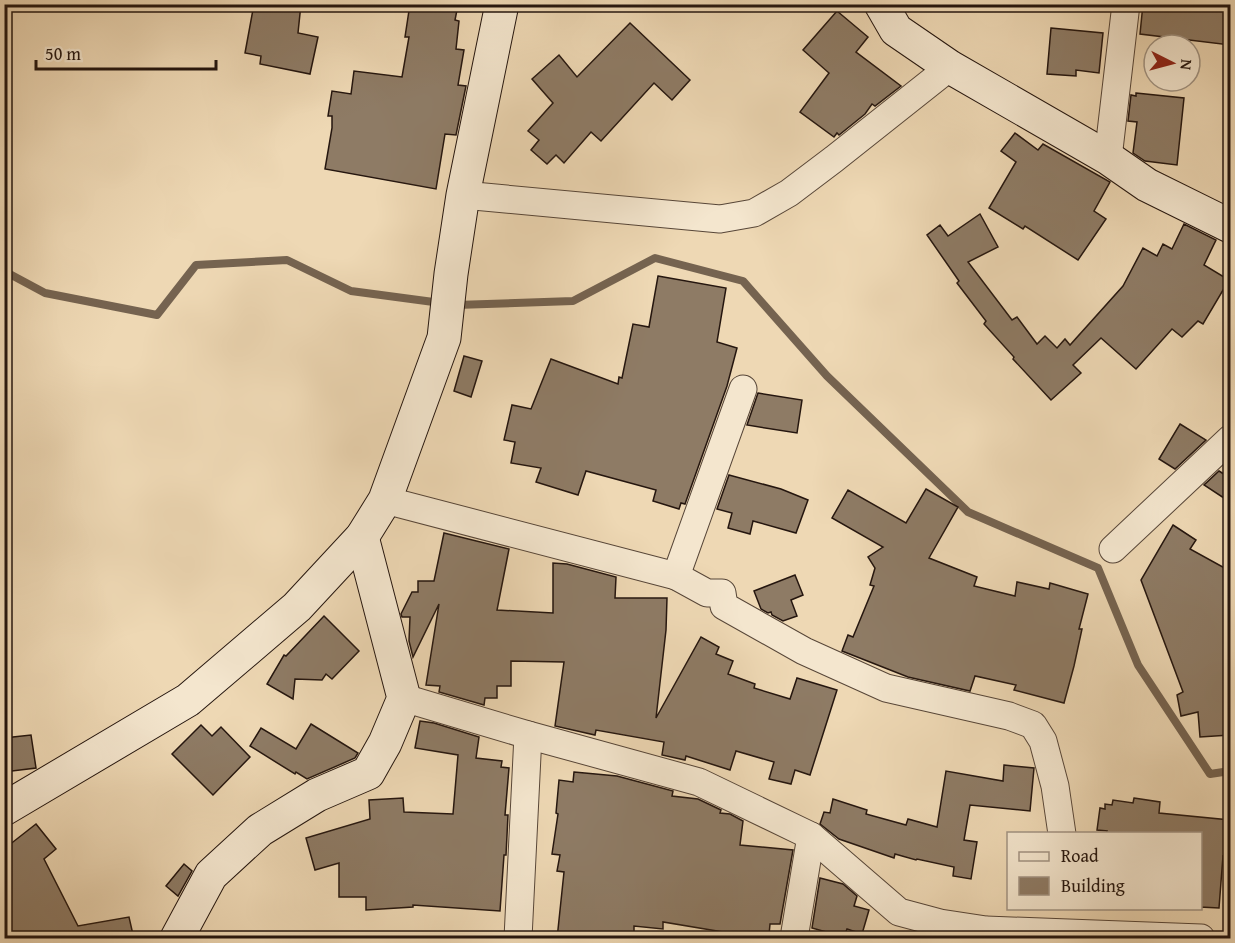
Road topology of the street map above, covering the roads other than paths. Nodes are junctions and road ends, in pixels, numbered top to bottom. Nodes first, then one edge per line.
1 (502, 4) edge
2 (881, 4) edge
3 (1126, 4) edge
4 (950, 67) junction
5 (1108, 158) junction
6 (463, 195) junction
7 (1230, 226) edge
8 (743, 389) dead end
9 (1230, 439) edge
10 (385, 501) junction
11 (362, 537) junction
12 (1113, 549) dead end
13 (676, 576) junction
14 (405, 698) junction
15 (528, 735) junction
16 (4, 809) edge
17 (1062, 832) edge
18 (811, 836) junction
19 (1050, 927) edge
20 (177, 939) edge
21 (518, 939) edge
22 (794, 939) edge
23 (1201, 939) edge

1 - 6 street
2 - 4 street
3 - 5 street
4 - 5 street
4 - 6 street
5 - 7 street
6 - 10 street
8 - 13 street
9 - 12 street
10 - 11 street
10 - 13 street
11 - 14 street
11 - 16 street
13 - 17 street
14 - 15 street
14 - 20 street
15 - 18 street
15 - 21 street
18 - 19 street
18 - 22 street
19 - 23 street

